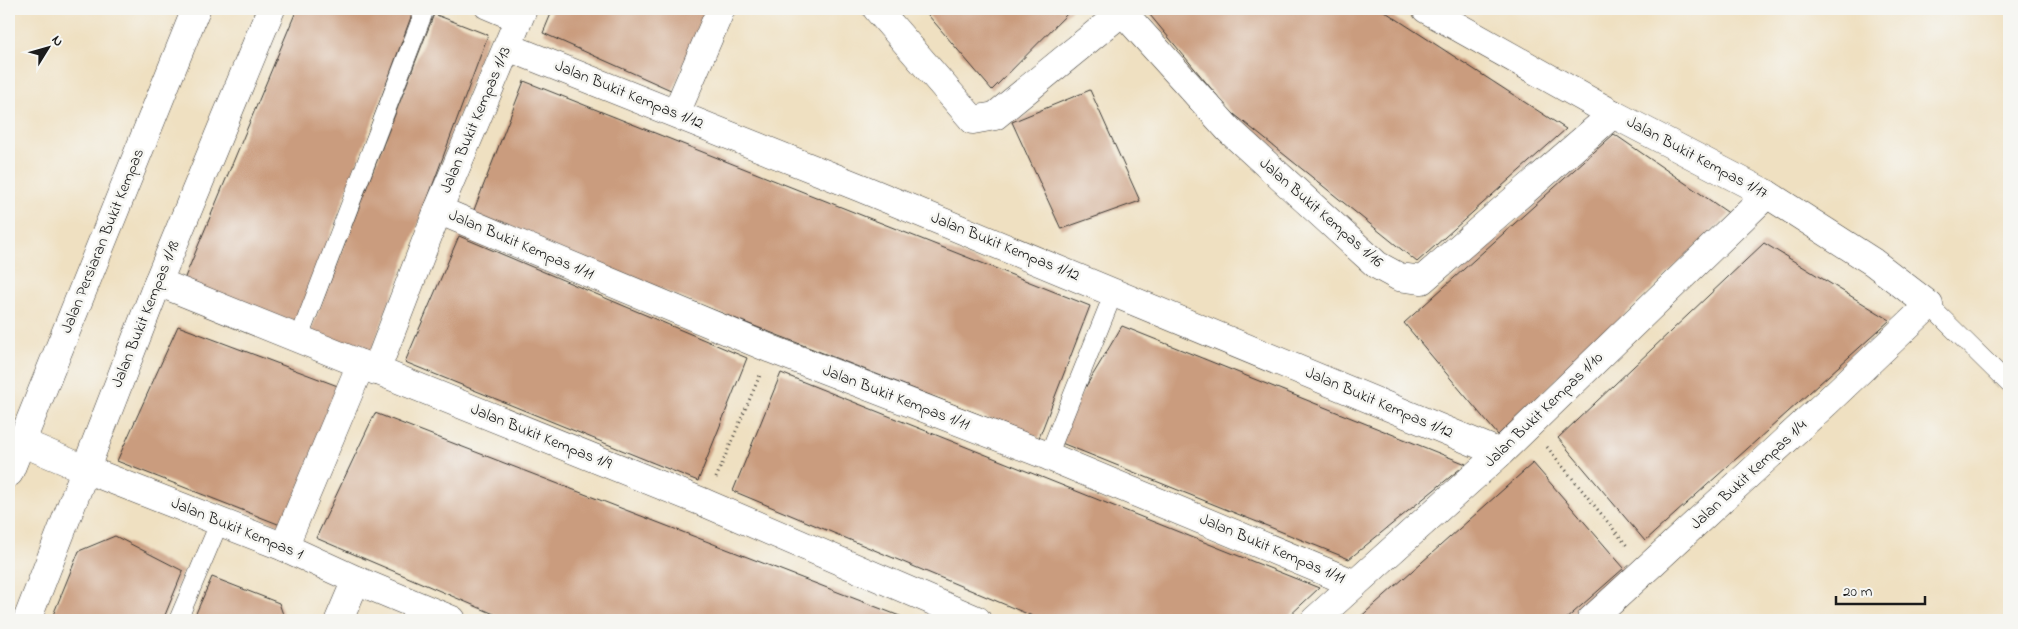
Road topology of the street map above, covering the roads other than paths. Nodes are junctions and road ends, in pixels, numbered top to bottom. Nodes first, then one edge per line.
1 (196, 9) edge
2 (271, 9) edge
3 (425, 9) edge
4 (484, 9) edge
5 (721, 9) edge
6 (877, 9) edge
7 (1426, 9) edge
8 (1121, 10) edge
9 (516, 26) edge
10 (676, 113) junction
11 (1613, 114) junction
12 (1767, 194) junction
13 (438, 210) junction
14 (158, 282) junction
15 (1114, 292) junction
16 (1929, 305) junction
17 (299, 338) junction
18 (369, 368) junction
19 (2009, 384) edge
20 (21, 442) junction
21 (1500, 453) junction
22 (1048, 456) junction
23 (85, 469) junction
24 (9, 473) edge
25 (220, 521) junction
26 (284, 547) junction
27 (356, 580) junction
28 (1355, 584) junction
29 (922, 597) junction
30 (27, 620) edge
31 (178, 620) edge
32 (339, 620) edge
33 (452, 620) edge
34 (950, 620) edge
35 (977, 620) edge
36 (1315, 620) edge
37 (1591, 620) edge

1 - 20 street, Jalan Persiaran Bukit Kempas
2 - 14 street, Jalan Bukit Kempas 1/18
3 - 17 lane
4 - 9 lane
5 - 10 street
6 - 8 street
7 - 11 street, Jalan Bukit Kempas 1/17
8 - 11 street, Jalan Bukit Kempas 1/16
9 - 10 street, Jalan Bukit Kempas 1/12
9 - 13 street, Jalan Bukit Kempas 1/13
10 - 15 street, Jalan Bukit Kempas 1/12
11 - 12 street, Jalan Bukit Kempas 1/17
12 - 16 street, Jalan Bukit Kempas 1/17
12 - 21 street, Jalan Bukit Kempas 1/10
13 - 18 street, Jalan Bukit Kempas 1/13
13 - 22 street, Jalan Bukit Kempas 1/11
14 - 17 street, Jalan Bukit Kempas 1/9
14 - 23 street, Jalan Bukit Kempas 1/18
15 - 21 street, Jalan Bukit Kempas 1/12
15 - 22 lane
16 - 19 lane
16 - 37 street, Jalan Bukit Kempas 1/4
17 - 18 street, Jalan Bukit Kempas 1/9
18 - 26 street, Jalan Bukit Kempas 1/13
18 - 29 street, Jalan Bukit Kempas 1/9
20 - 23 street, Jalan Bukit Kempas 1
20 - 24 street, Jalan Persiaran Bukit Kempas
21 - 28 street, Jalan Bukit Kempas 1/10
22 - 28 street, Jalan Bukit Kempas 1/11
23 - 25 street, Jalan Bukit Kempas 1
23 - 30 street, Jalan Bukit Kempas 1/18
25 - 26 street, Jalan Bukit Kempas 1
25 - 31 lane
26 - 27 street, Jalan Bukit Kempas 1
27 - 32 street
27 - 33 street, Jalan Bukit Kempas 1
28 - 36 street, Jalan Bukit Kempas 1/10
29 - 34 street, Jalan Bukit Kempas 1/9
29 - 35 street, Jalan Bukit Kempas 1/9

